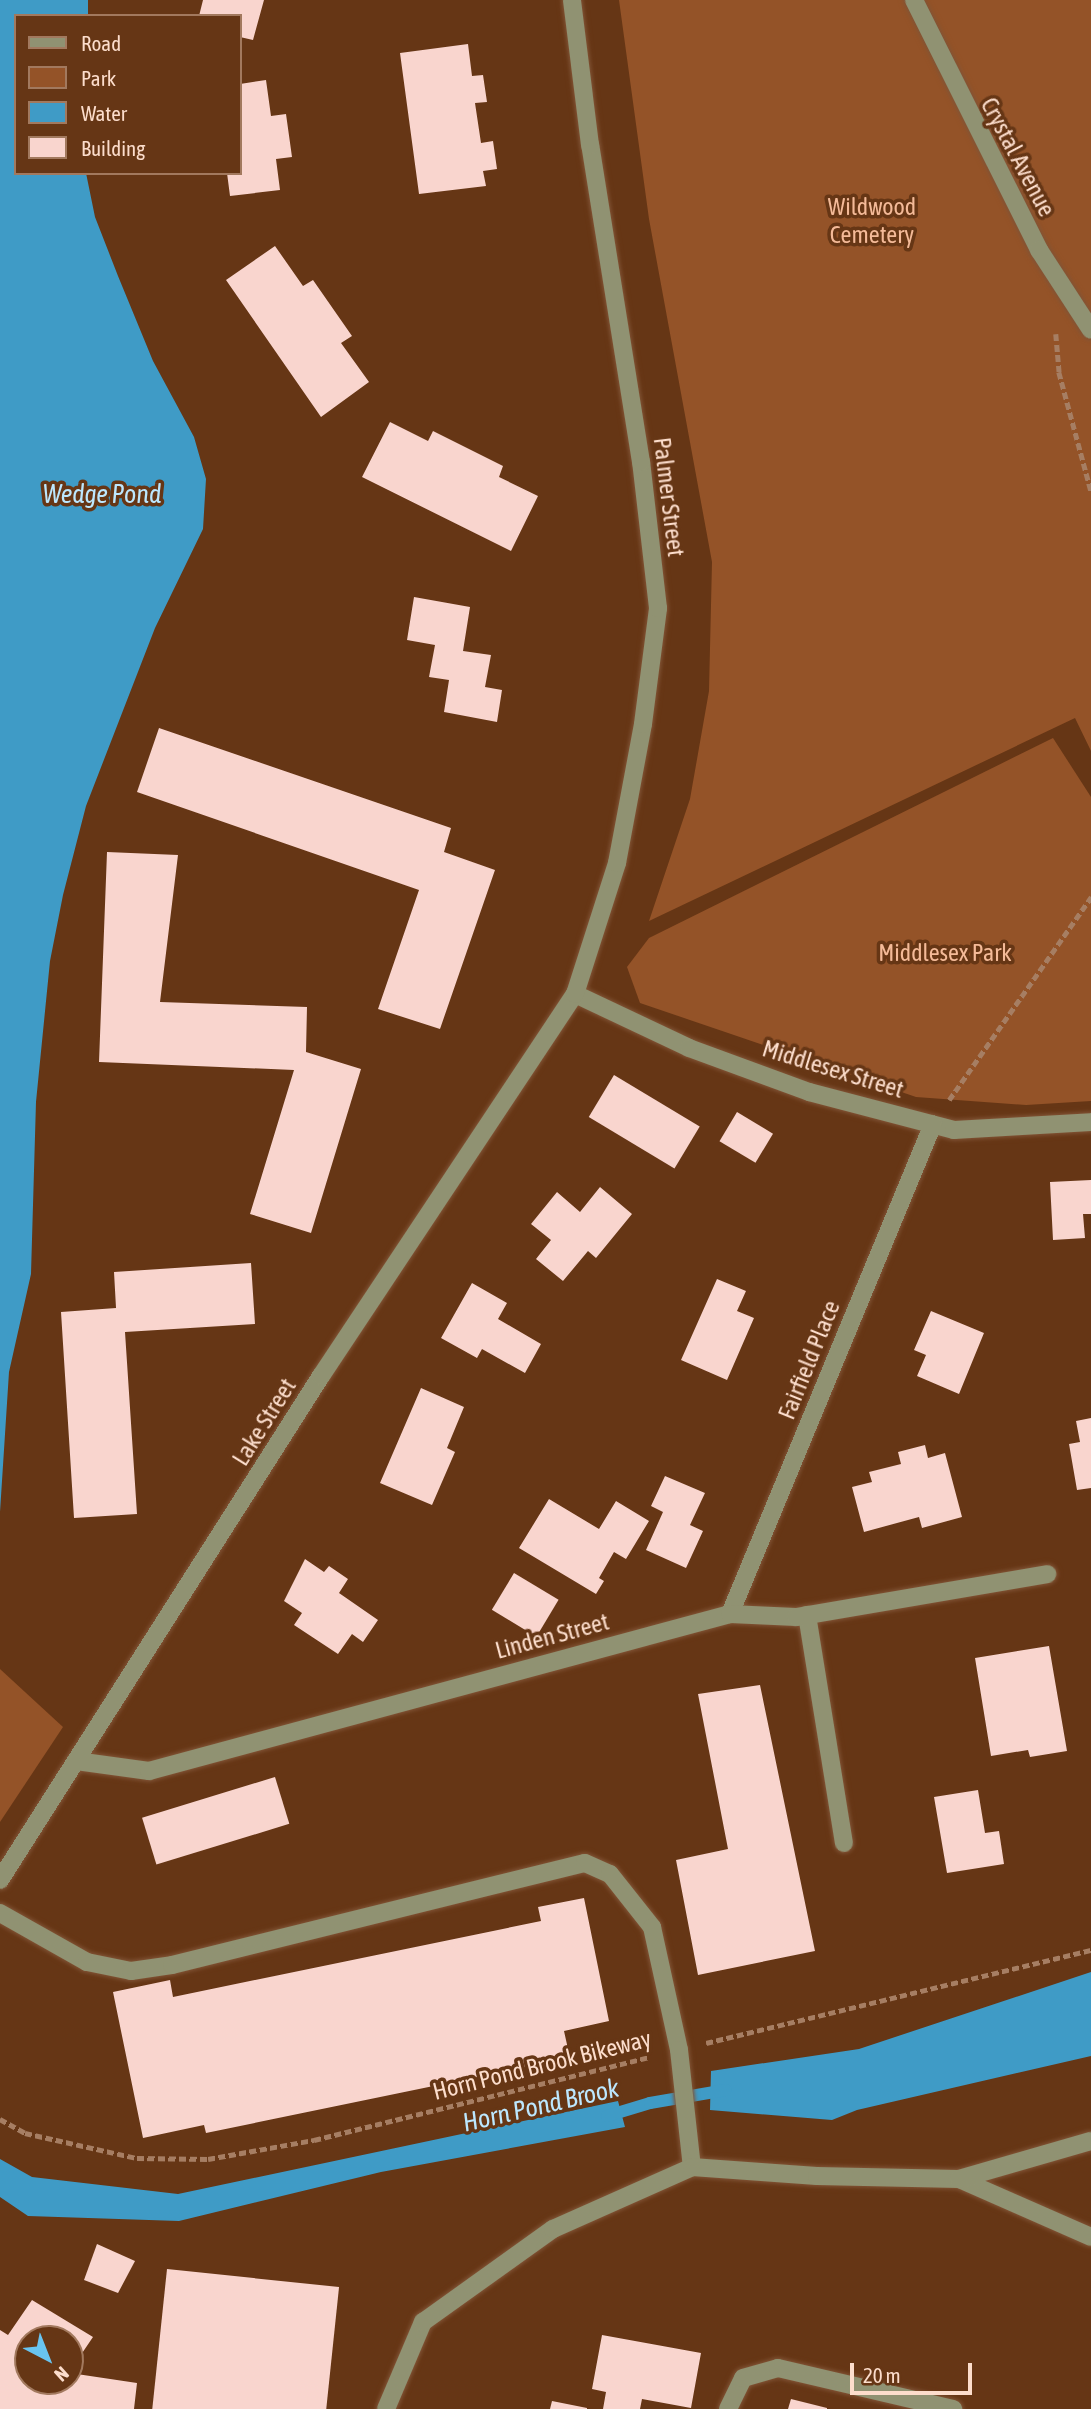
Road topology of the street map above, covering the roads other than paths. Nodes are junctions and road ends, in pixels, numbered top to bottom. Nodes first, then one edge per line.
1 (572, 0) edge
2 (914, 0) edge
3 (1091, 330) edge
4 (575, 995) junction
5 (1091, 1122) edge
6 (933, 1124) junction
7 (1047, 1574) dead end
8 (730, 1614) junction
9 (807, 1615) junction
10 (76, 1762) junction
11 (844, 1843) dead end
12 (0, 1880) edge
13 (0, 1913) edge
14 (1091, 2141) edge
15 (692, 2167) junction
16 (959, 2179) junction
17 (1091, 2237) edge
18 (386, 2409) edge
19 (728, 2409) edge
20 (953, 2409) edge

1 - 4 street, Palmer Street
2 - 3 street, Crystal Avenue
4 - 6 street, Middlesex Street
4 - 10 street, Lake Street
5 - 6 street, Middlesex Street
6 - 8 street, Fairfield Place
7 - 9 street, Linden Street
8 - 9 street, Linden Street
8 - 10 street, Linden Street
9 - 11 street
10 - 12 street, Lake Street
13 - 15 street
14 - 16 street
15 - 16 street
15 - 18 street
16 - 17 street
19 - 20 street

